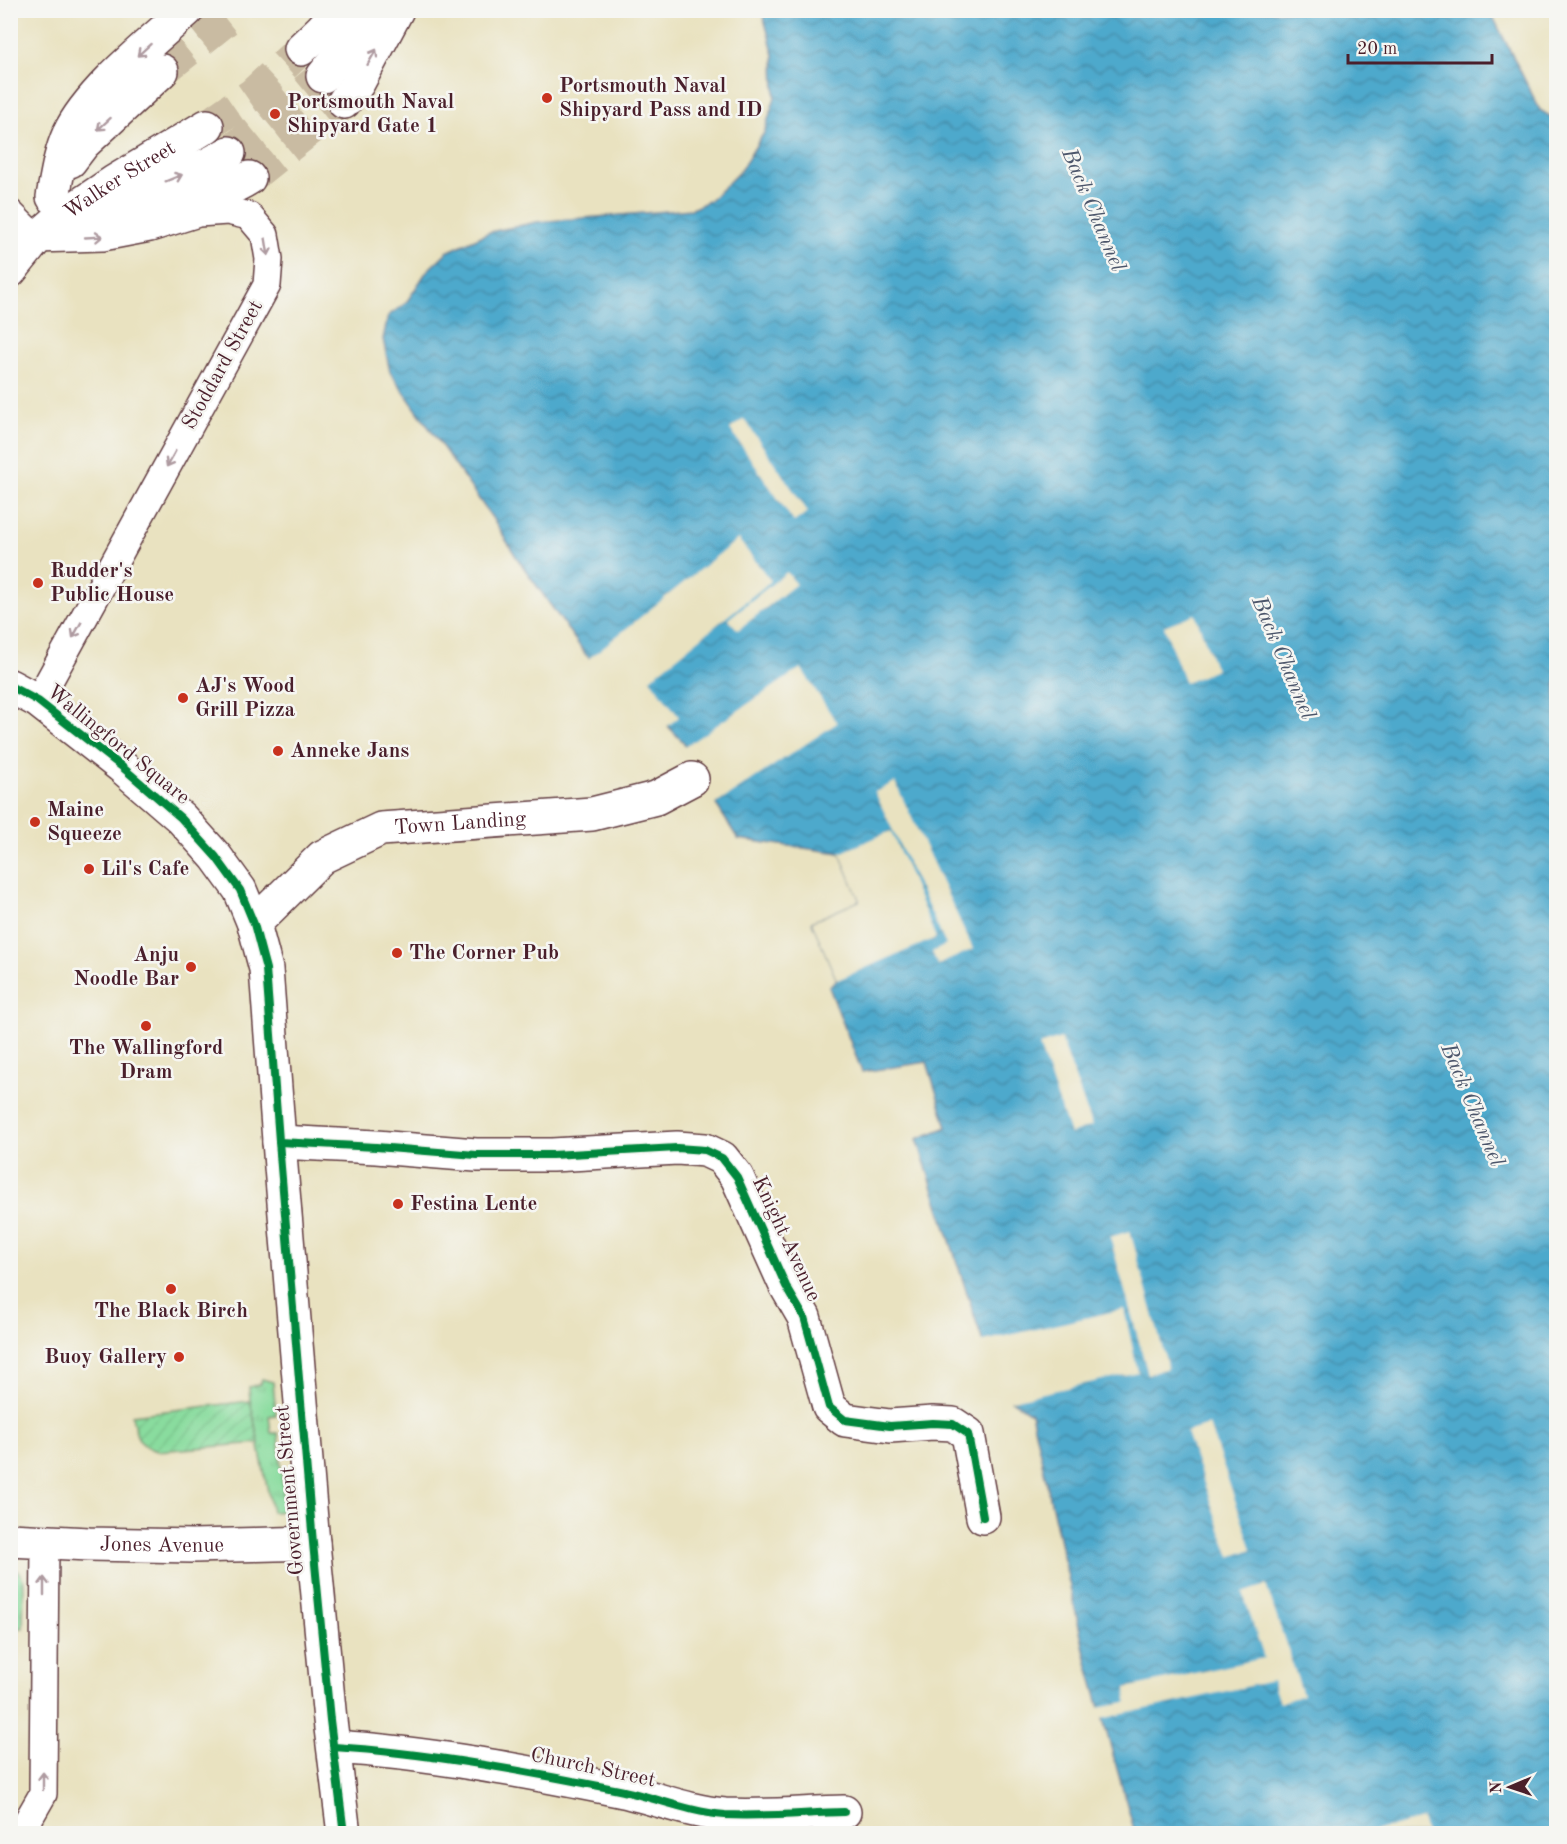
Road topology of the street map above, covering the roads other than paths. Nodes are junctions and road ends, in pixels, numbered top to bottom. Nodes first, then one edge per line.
1 (187, 10) edge
2 (339, 10) edge
3 (371, 10) edge
4 (397, 10) edge
5 (301, 49) tunnel mouth
6 (162, 71) tunnel mouth
7 (323, 76) tunnel mouth
8 (344, 102) tunnel mouth
9 (207, 126) tunnel mouth
10 (229, 153) tunnel mouth
11 (249, 178) tunnel mouth
12 (10, 213) edge
13 (49, 218) junction
14 (10, 271) edge
15 (24, 693) edge
16 (692, 779) dead end
17 (254, 924) junction
18 (279, 1142) junction
19 (983, 1517) dead end
20 (10, 1540) edge
21 (45, 1542) junction
22 (313, 1542) junction
23 (334, 1747) junction
24 (844, 1812) dead end
25 (20, 1833) edge
26 (344, 1833) edge

1 -> 13 street
2 - 5 street
3 - 7 street
8 -> 4 street
6 -> 13 street, Walker Street
9 - 13 street, Walker Street
13 -> 10 street
11 - 13 street
12 - 13 lane
13 - 14 street, Walker Street
13 -> 15 lane, Stoddard Street
15 - 17 street, Wallingford Square
16 - 17 street, Town Landing
17 - 18 street, Wallingford Square
18 - 19 street, Knight Avenue
18 - 22 street, Government Street
20 - 21 street, Jones Avenue
21 - 22 street, Jones Avenue
25 -> 21 lane
22 - 23 street, Government Street
23 - 24 street, Church Street
23 - 26 street, Government Street

